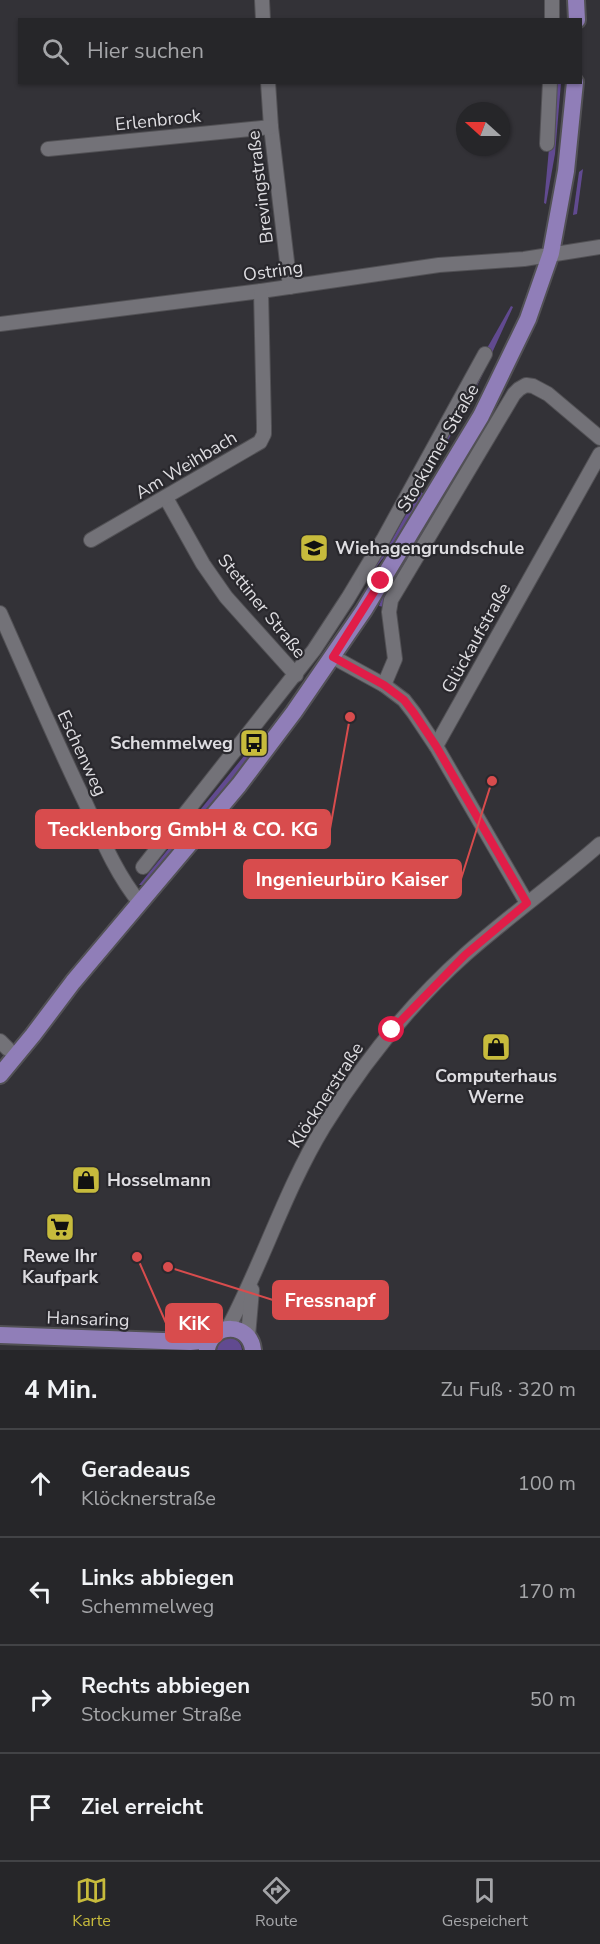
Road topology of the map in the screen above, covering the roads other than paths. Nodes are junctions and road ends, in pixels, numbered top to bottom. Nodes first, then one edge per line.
1 (262, 0) edge
2 (552, 0) edge
3 (576, 0) edge
4 (263, 18) edge
5 (552, 18) edge
6 (577, 18) edge
7 (268, 84) edge
8 (550, 84) edge
9 (574, 84) edge
10 (271, 127) junction
11 (547, 144) dead end
12 (48, 149) dead end
13 (600, 247) edge
14 (551, 253) junction
15 (290, 287) junction
16 (261, 291) junction
17 (0, 324) edge
18 (485, 354) dead end
19 (600, 438) edge
20 (600, 454) edge
21 (166, 498) junction
22 (91, 540) dead end
23 (0, 613) edge
24 (333, 657) junction
25 (296, 675) junction
26 (384, 685) junction
27 (436, 746) junction
28 (600, 844) edge
29 (143, 867) dead end
30 (140, 903) junction
31 (527, 903) junction
32 (73, 982) junction
33 (3, 1049) edge
34 (0, 1075) edge
35 (255, 1274) junction
36 (228, 1328) junction
37 (0, 1335) edge
38 (208, 1345) edge
39 (254, 1346) edge

1 - 4 street
2 - 5 street
3 - 6 main road
7 - 10 street, Brevingstraße
8 - 11 street
9 - 14 main road, Stockumer Straße
10 - 12 street, Erlenbrock
10 - 15 street, Brevingstraße
13 - 14 street, Ostring
14 - 15 street, Ostring
14 - 24 main road, Stockumer Straße
15 - 16 street, Ostring
16 - 17 street, Ostring
16 - 21 street, Am Weihbach
18 - 25 street, Stockumer Straße
19 - 26 street, Stockumer Straße
20 - 27 street, Glückaufstraße
21 - 22 street, Am Weihbach
21 - 25 street, Stettiner Straße
23 - 30 street, Eschenweg
24 - 26 street
24 - 30 main road, Stockumer Straße
25 - 29 street, Stockumer Straße
26 - 27 street
27 - 31 street
28 - 31 street, Klöcknerstraße
30 - 32 main road, Stockumer Straße
31 - 35 street, Klöcknerstraße
32 - 33 main road, Stockumer Straße
32 - 34 main road, Stockumer Straße
35 - 36 street, Klöcknerstraße
35 - 39 street, Klöcknerstraße
36 - 38 main road, Hansaring
36 - 39 main road
37 - 38 main road, Hansaring

